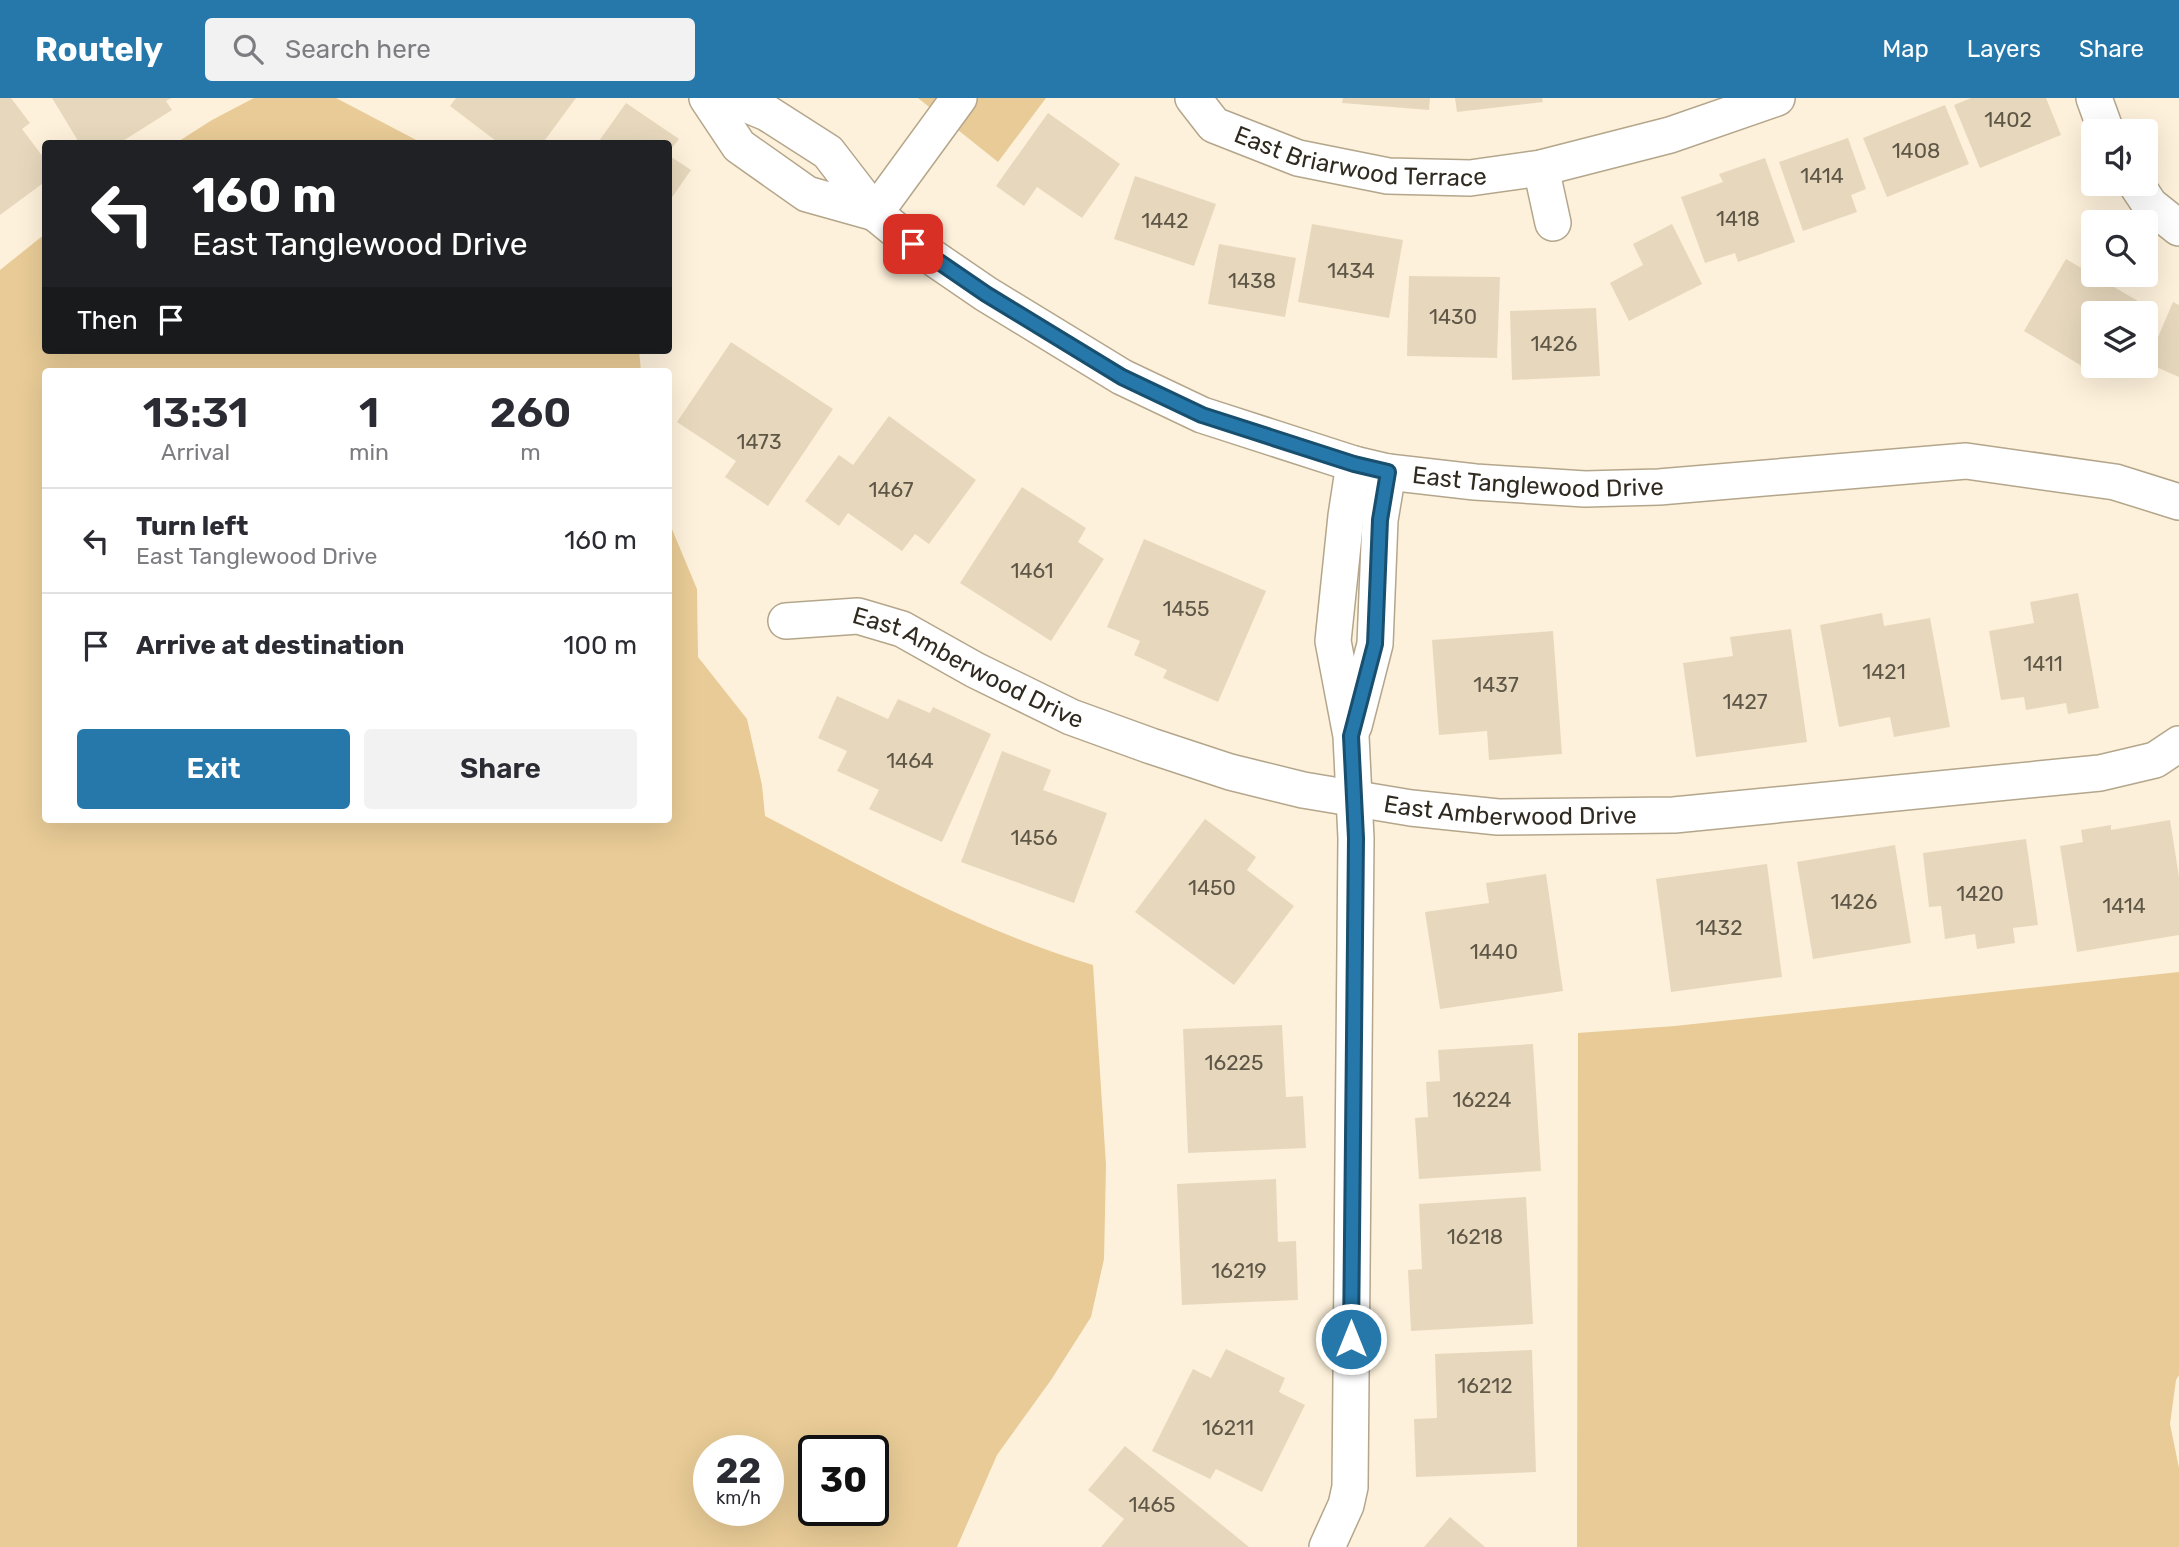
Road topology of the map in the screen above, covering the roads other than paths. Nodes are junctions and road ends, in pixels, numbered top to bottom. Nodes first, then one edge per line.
1 (707, 98) edge
2 (731, 98) edge
3 (959, 98) edge
4 (1193, 98) edge
5 (1777, 98) edge
6 (2094, 98) edge
7 (2102, 119) edge
8 (796, 131) junction
9 (769, 167) junction
10 (1541, 169) junction
11 (2145, 196) edge
12 (875, 213) junction
13 (1553, 223) dead end
14 (2179, 228) edge
15 (1354, 464) junction
16 (1388, 472) junction
17 (2179, 502) edge
18 (1336, 607) junction
19 (1377, 609) junction
20 (786, 621) dead end
21 (1351, 736) junction
22 (2179, 744) edge
23 (1354, 800) junction
24 (1327, 1547) edge

1 - 9 street
2 - 8 street
3 - 12 street
4 - 10 street, East Briarwood Terrace
5 - 10 street, East Briarwood Terrace
6 - 7 street
8 - 9 street
8 - 12 street
9 - 12 street
10 - 13 street
11 - 14 street
12 - 15 street, East Tanglewood Drive
15 - 16 street, East Tanglewood Drive
15 - 18 street
16 - 17 street, East Tanglewood Drive
16 - 19 street
18 - 19 street
18 - 21 street
19 - 21 street
20 - 23 street, East Amberwood Drive
21 - 23 street
22 - 23 street, East Amberwood Drive
23 - 24 street

